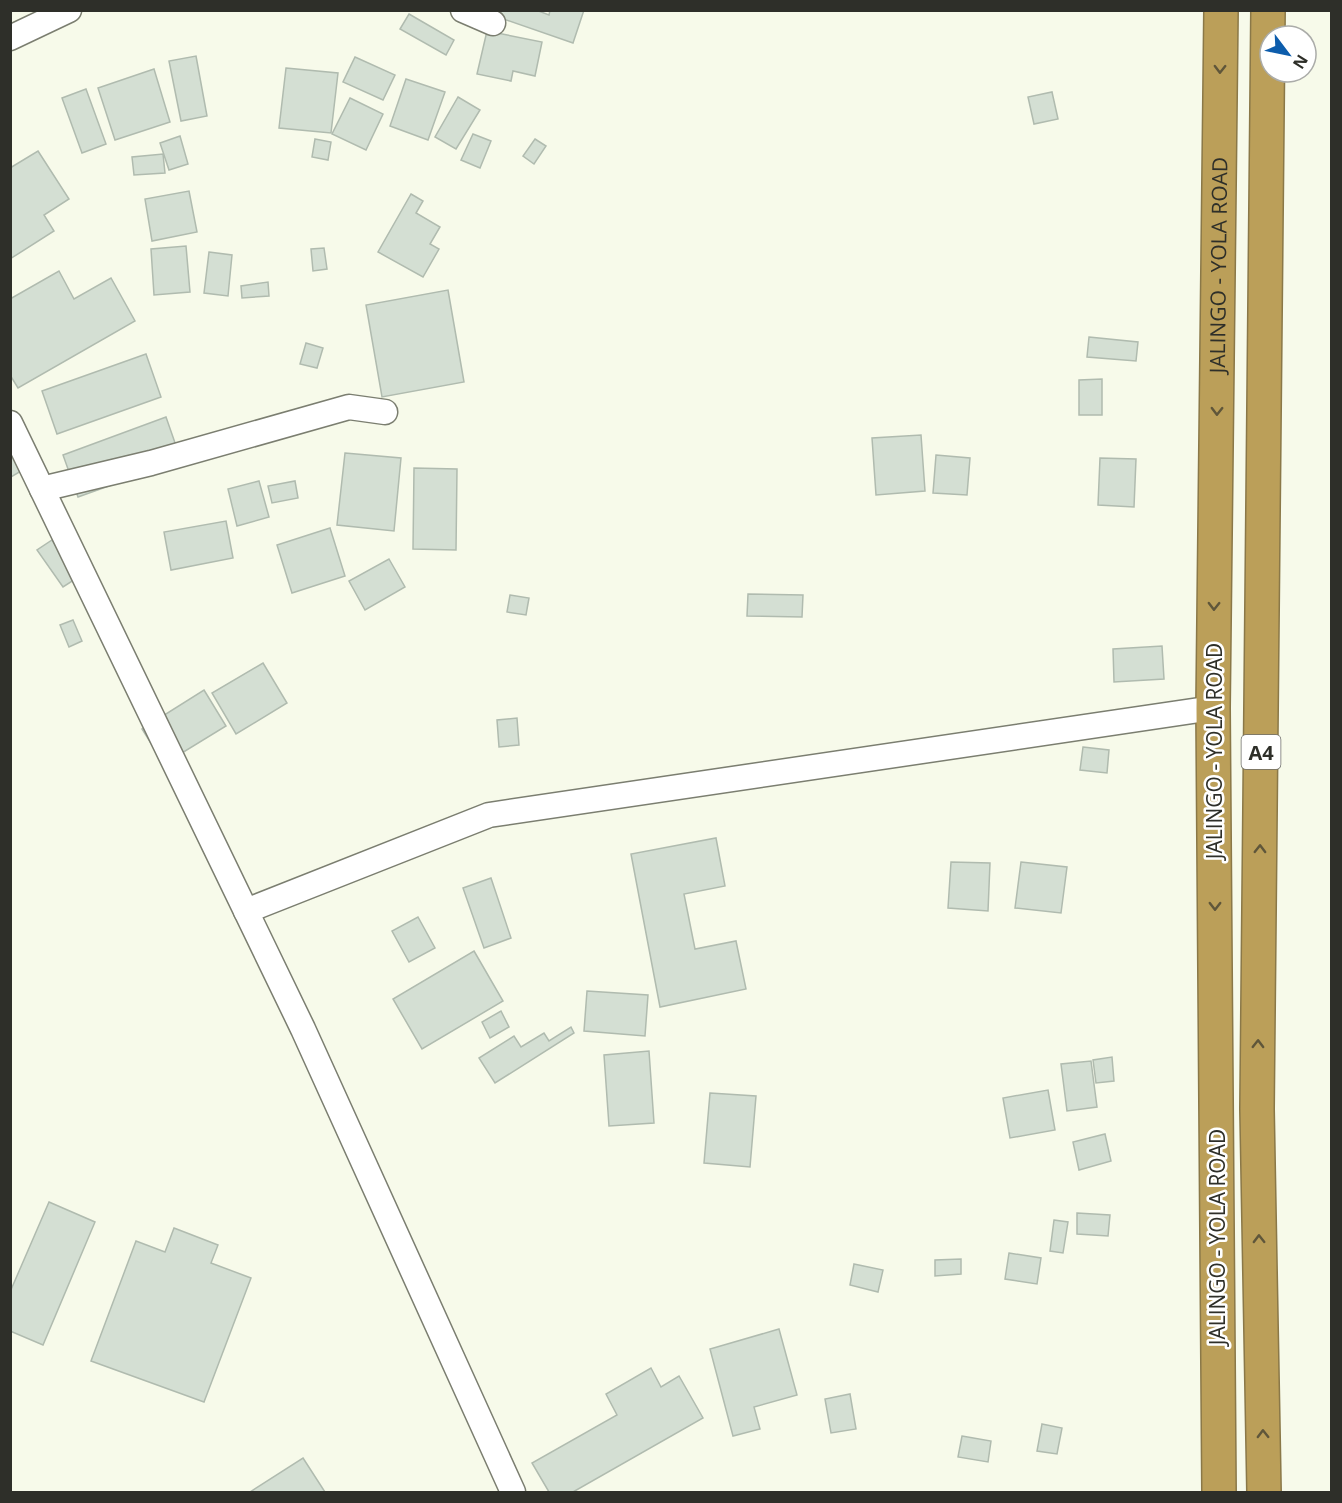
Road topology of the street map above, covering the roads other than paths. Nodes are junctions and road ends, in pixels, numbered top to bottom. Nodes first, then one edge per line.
1 (69, 10) edge
2 (463, 10) edge
3 (1221, 10) edge
4 (1268, 10) edge
5 (493, 23) dead end
6 (10, 38) edge
7 (385, 412) dead end
8 (10, 423) edge
9 (42, 489) junction
10 (1213, 708) junction
11 (246, 911) junction
12 (513, 1492) edge
13 (1219, 1492) edge
14 (1264, 1492) edge

1 - 6 street
2 - 5 street
3 -> 10 highway, JALINGO - YOLA ROAD / A4
14 -> 4 highway, A4
7 - 9 street
8 - 9 street
9 - 11 street
10 - 11 street
10 -> 13 highway, JALINGO - YOLA ROAD / A4
11 - 12 street

